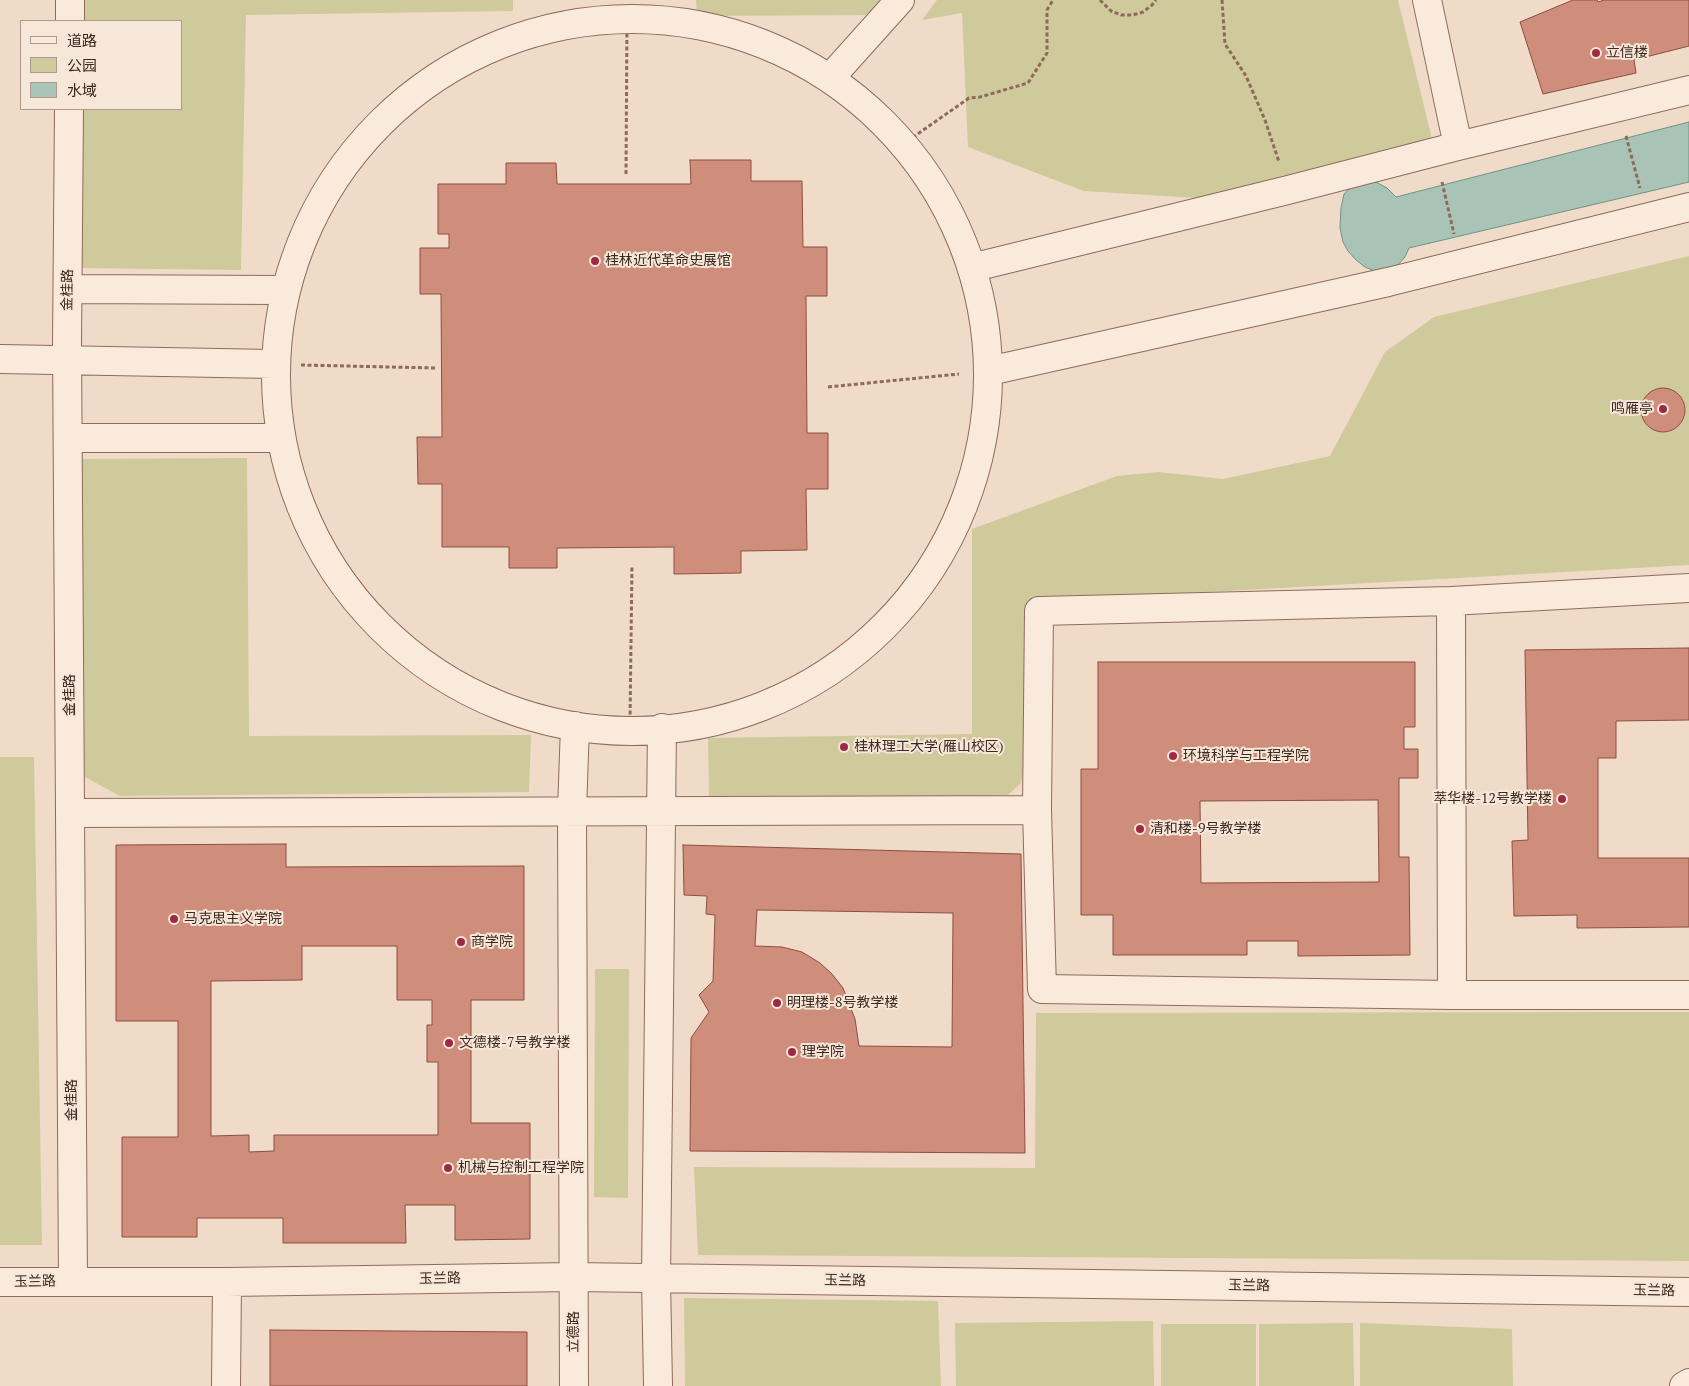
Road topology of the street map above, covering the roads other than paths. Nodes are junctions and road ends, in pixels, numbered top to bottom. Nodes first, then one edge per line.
1 (70, 0) edge
2 (900, 0) edge
3 (1427, 0) edge
4 (627, 10) edge
5 (70, 20) edge
6 (830, 78) junction
7 (1689, 90) edge
8 (69, 110) edge
9 (1446, 149) junction
10 (1689, 207) edge
11 (975, 267) junction
12 (68, 289) junction
13 (281, 290) junction
14 (0, 359) edge
15 (68, 359) junction
16 (273, 364) junction
17 (989, 371) junction
18 (68, 438) junction
19 (277, 438) junction
20 (1689, 588) edge
21 (1451, 601) junction
22 (575, 726) junction
23 (662, 728) junction
24 (1037, 810) junction
25 (572, 811) junction
26 (662, 812) junction
27 (71, 813) junction
28 (1452, 995) junction
29 (1689, 995) edge
30 (573, 1277) junction
31 (656, 1278) junction
32 (73, 1281) junction
33 (0, 1282) edge
34 (227, 1282) junction
35 (1689, 1292) edge
36 (1689, 1383) edge
37 (226, 1386) edge
38 (574, 1386) edge
39 (658, 1386) edge
40 (1684, 1386) edge

1 - 5 street
2 - 6 street
3 - 9 street
4 - 6 street
4 - 13 street
6 - 11 street
7 - 9 street
8 - 12 street, 金桂路
9 - 11 street
10 - 17 street
11 - 17 street
12 - 13 street
12 - 15 street, 金桂路
13 - 16 street
14 - 15 street
15 - 16 street
15 - 18 street, 金桂路
16 - 19 street
17 - 23 street
18 - 19 street
18 - 27 street, 金桂路
19 - 22 street
20 - 21 street
21 - 24 street
21 - 28 street
22 - 23 street
22 - 25 street, 立德路
23 - 26 street
24 - 26 street
24 - 28 street
25 - 26 street
25 - 27 street
25 - 30 street, 立德路
26 - 31 street
27 - 32 street, 金桂路
28 - 29 street
30 - 31 street, 玉兰路
30 - 34 street, 玉兰路
30 - 38 street, 立德路
31 - 35 street, 玉兰路
31 - 39 street
32 - 33 street, 玉兰路
32 - 34 street, 玉兰路
34 - 37 street
36 - 40 street

